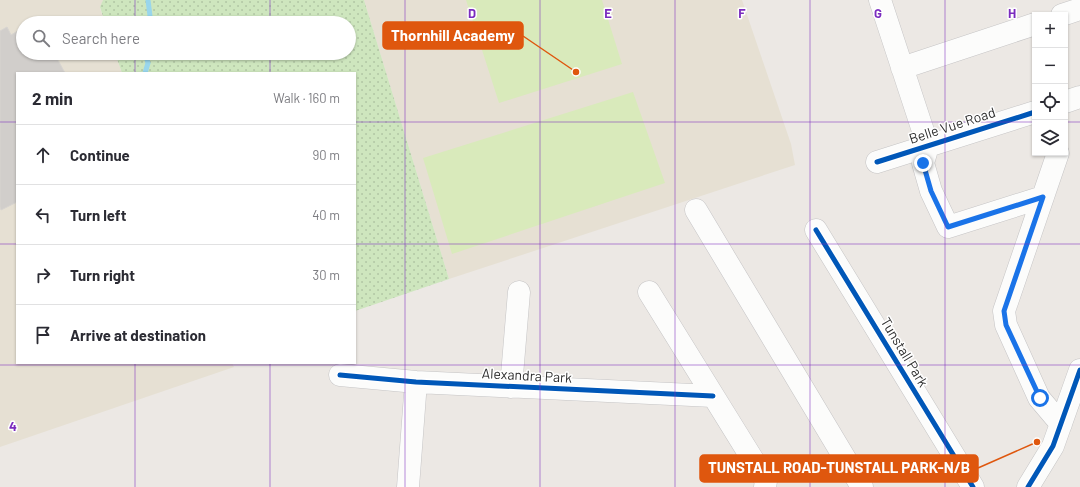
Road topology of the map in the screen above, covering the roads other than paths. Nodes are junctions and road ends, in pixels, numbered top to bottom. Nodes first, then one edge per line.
1 (885, 1) edge
2 (1080, 9) edge
3 (1068, 13) edge
4 (1032, 25) edge
5 (902, 68) junction
6 (1080, 97) edge
7 (1068, 101) edge
8 (1032, 113) edge
9 (928, 146) junction
10 (1057, 156) edge
11 (877, 162) dead end
12 (1043, 197) junction
13 (696, 210) dead end
14 (816, 230) dead end
15 (520, 292) dead end
16 (649, 292) dead end
17 (1080, 370) edge
18 (340, 375) dead end
19 (416, 382) junction
20 (511, 387) junction
21 (713, 396) junction
22 (1061, 424) junction
23 (408, 487) edge
24 (765, 487) edge
25 (862, 487) edge
26 (973, 487) edge
27 (1028, 487) edge

1 - 5 street
2 - 3 street
4 - 5 street
5 - 9 street
6 - 7 street
8 - 9 street, Belle Vue Road
9 - 11 street, Belle Vue Road
9 - 12 street
10 - 12 street
12 - 22 street
13 - 25 street
14 - 26 street, Tunstall Park
15 - 20 street, Alexandra Park
16 - 21 street
17 - 22 street
18 - 19 street, Alexandra Park
19 - 20 street, Alexandra Park
19 - 23 street
20 - 21 street, Alexandra Park
21 - 24 street
22 - 27 street

